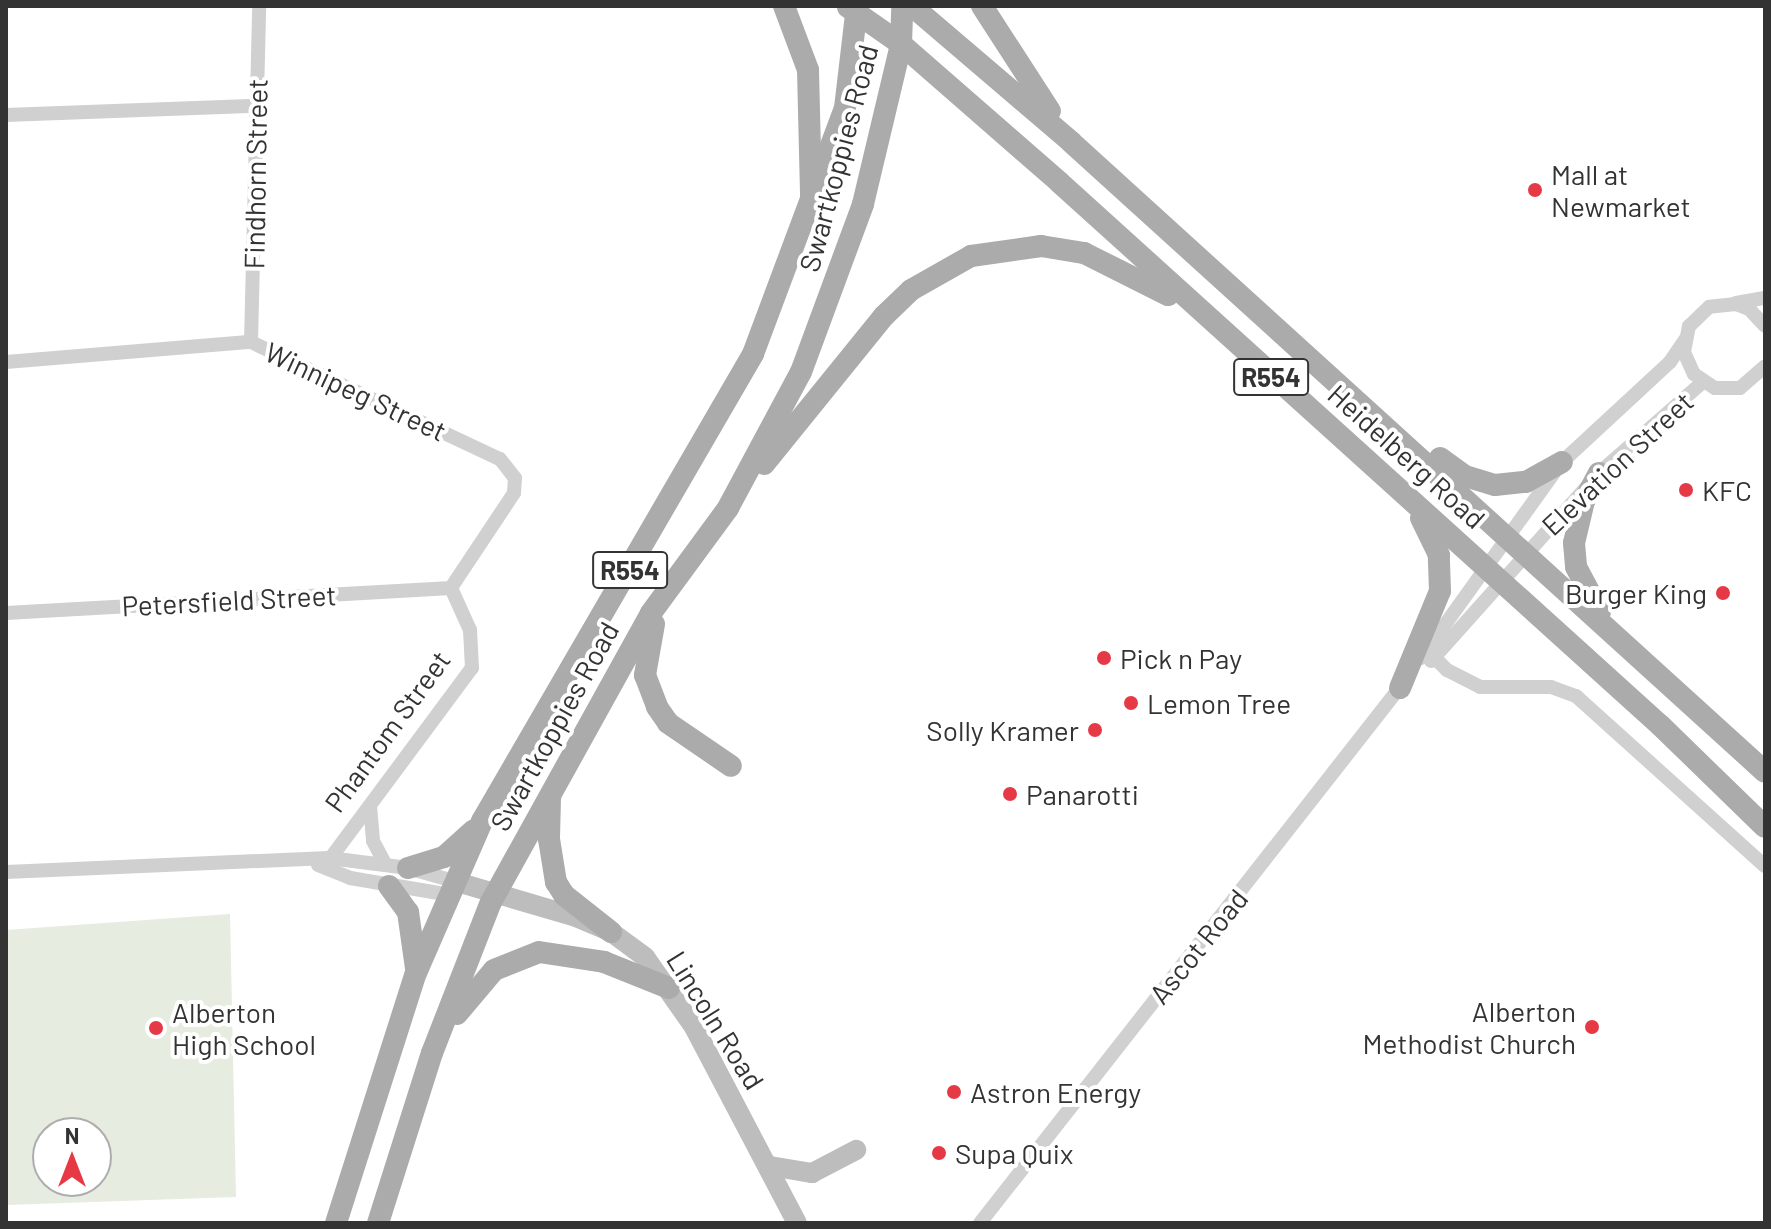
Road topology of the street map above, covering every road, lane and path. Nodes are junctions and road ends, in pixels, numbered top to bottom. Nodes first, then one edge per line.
1 (259, 6) edge
2 (784, 6) edge
3 (902, 6) edge
4 (912, 6) edge
5 (982, 6) edge
6 (853, 8) edge
7 (901, 44) junction
8 (257, 106) junction
9 (6, 115) edge
10 (1071, 142) junction
11 (812, 206) junction
12 (1765, 298) edge
13 (1727, 304) junction
14 (1203, 315) junction
15 (1765, 326) edge
16 (1685, 340) junction
17 (251, 342) junction
18 (6, 362) edge
19 (1765, 366) edge
20 (1703, 382) junction
21 (1345, 389) junction
22 (1562, 462) junction
23 (1599, 473) junction
24 (1406, 494) junction
25 (728, 508) junction
26 (1517, 545) junction
27 (1494, 574) junction
28 (671, 587) junction
29 (451, 588) junction
30 (6, 613) edge
31 (1615, 636) junction
32 (1432, 654) junction
33 (1400, 688) junction
34 (731, 766) dead end
35 (1765, 772) edge
36 (551, 792) junction
37 (370, 806) junction
38 (482, 821) junction
39 (1765, 827) edge
40 (327, 862) junction
41 (1765, 866) edge
42 (6, 872) edge
43 (394, 873) junction
44 (454, 888) junction
45 (494, 897) junction
46 (533, 905) joint
47 (611, 932) junction
48 (416, 973) junction
49 (669, 988) junction
50 (432, 1053) junction
51 (856, 1150) dead end
52 (770, 1166) junction
53 (989, 1220) edge
54 (336, 1223) edge
55 (378, 1223) edge
56 (797, 1223) edge

1 - 8 street, Findhorn Street
2 - 11 main road
3 - 7 main road, Swartkoppies Road / R554
4 - 10 main road, Heidelberg Road / R554
5 - 10 main road
6 - 7 main road, Heidelberg Road / R554
6 - 11 main road, Swartkoppies Road / R554
7 - 14 main road, Heidelberg Road / R554
7 - 25 main road, Swartkoppies Road / R554
8 - 9 street
8 - 17 street, Findhorn Street
10 - 21 main road, Heidelberg Road / R554
11 - 38 main road, Swartkoppies Road / R554
12 - 13 street, Elevation Street
13 - 15 street
13 - 16 street, Elevation Street
14 - 24 main road, Heidelberg Road / R554
14 - 25 main road
16 - 20 street, Elevation Street
16 - 22 street, Elevation Street
17 - 18 street, Winnipeg Street
17 - 29 street, Winnipeg Street
19 - 20 street, Elevation Street
20 - 23 street, Elevation Street
21 - 22 main road
21 - 26 main road, Heidelberg Road / R554
22 - 26 street, Elevation Street
23 - 26 street, Elevation Street
23 - 31 main road
24 - 27 main road, Heidelberg Road / R554
24 - 33 main road
25 - 28 main road, Swartkoppies Road / R554
26 - 27 street, Elevation Street
26 - 31 main road, Heidelberg Road / R554
27 - 32 street
27 - 39 main road, Heidelberg Road / R554
28 - 34 main road
28 - 36 main road, Swartkoppies Road / R554
29 - 30 street, Petersfield Street
29 - 37 street, Phantom Street
31 - 35 main road, Heidelberg Road / R554
32 - 33 street, Ascot Road
32 - 41 street
33 - 53 street, Ascot Road
36 - 45 main road, Swartkoppies Road / R554
36 - 47 main road
37 - 40 street, Phantom Street
37 - 43 street
38 - 43 main road
38 - 44 main road, Swartkoppies Road / R554
40 - 42 street, Phantom Street
40 - 43 street, Phantom Street
40 - 43 street, Phantom Street
43 - 44 street, Phantom Street
43 - 44 street, Phantom Street
43 - 48 main road
44 - 45 street, Phantom Street
44 - 48 main road, Swartkoppies Road / R554
45 - 46 street, Phantom Street
45 - 50 main road, Swartkoppies Road / R554
46 - 47 street, Lincoln Road
47 - 49 street, Lincoln Road
48 - 54 main road, Swartkoppies Road / R554
49 - 50 main road
49 - 52 street, Lincoln Road
50 - 55 main road, Swartkoppies Road / R554
51 - 52 street
52 - 56 street, Lincoln Road

